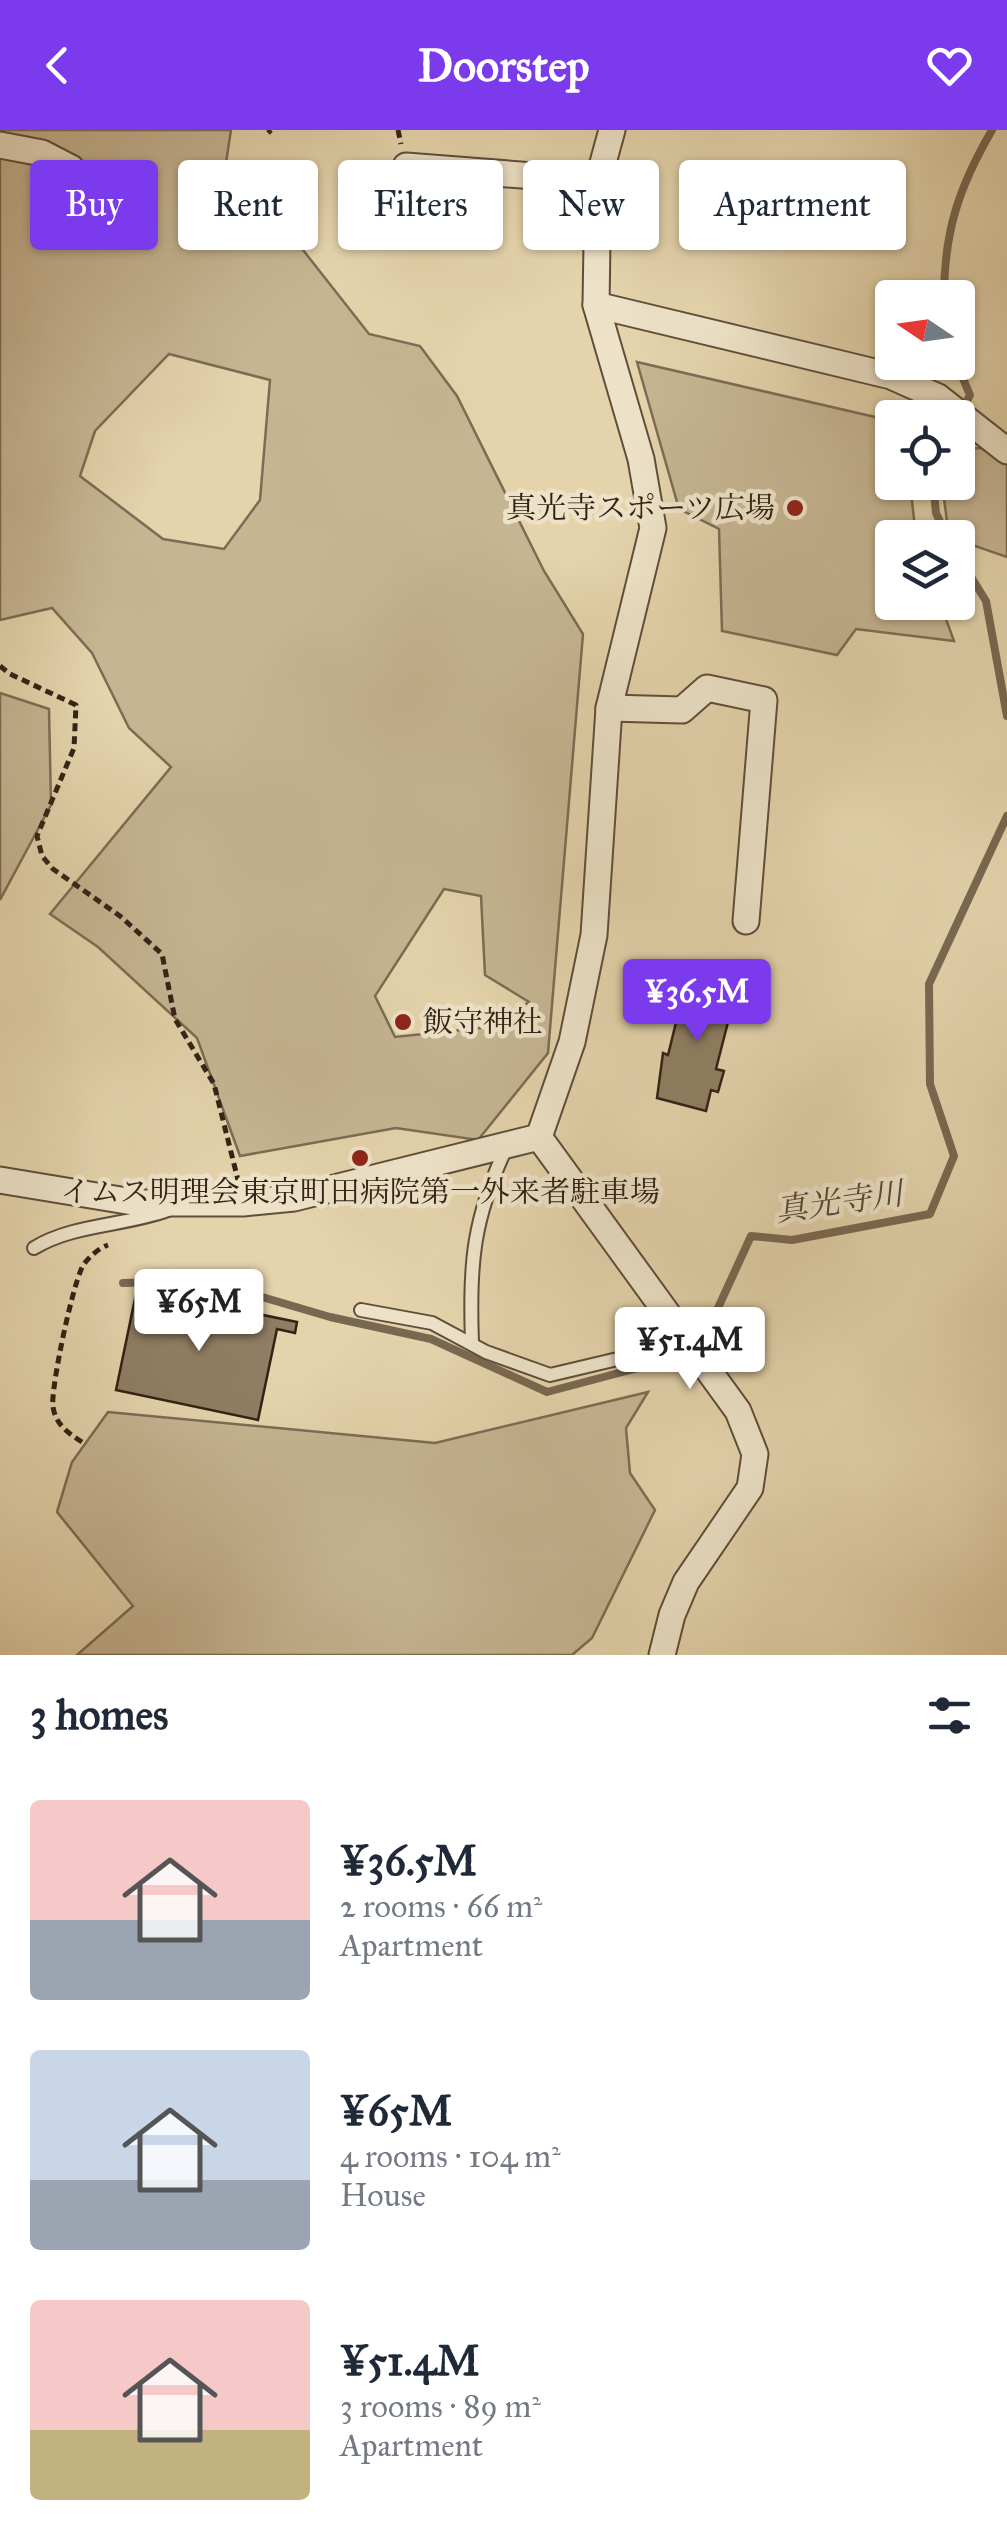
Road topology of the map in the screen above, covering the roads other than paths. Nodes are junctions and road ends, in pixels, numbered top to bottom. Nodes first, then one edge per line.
1 (612, 130) edge
2 (0, 146) edge
3 (56, 160) edge
4 (604, 160) edge
5 (597, 250) edge
6 (596, 305) junction
7 (1007, 452) edge
8 (609, 708) junction
9 (746, 920) dead end
10 (540, 1137) junction
11 (507, 1146) junction
12 (0, 1180) edge
13 (185, 1204) junction
14 (34, 1248) dead end
15 (362, 1310) dead end
16 (472, 1342) junction
17 (685, 1342) junction
18 (662, 1655) edge

1 - 4 street
2 - 3 street
5 - 6 street
6 - 7 street
6 - 8 street
8 - 9 street
8 - 10 street
10 - 11 street
10 - 17 street
11 - 13 street
11 - 16 lane
12 - 13 street
13 - 14 lane
15 - 16 lane
16 - 17 lane
17 - 18 street

